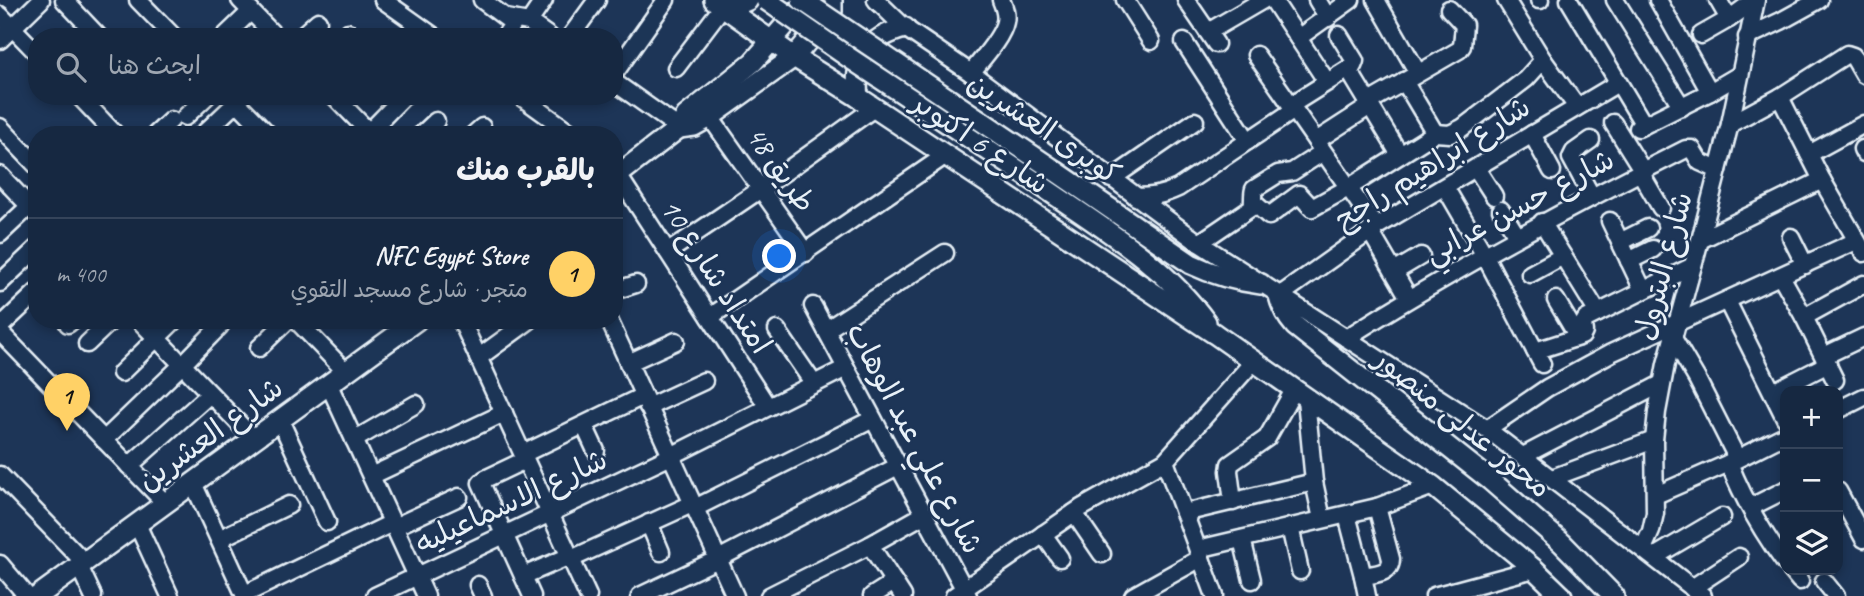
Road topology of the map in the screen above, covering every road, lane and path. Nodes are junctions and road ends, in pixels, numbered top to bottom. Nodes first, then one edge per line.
1 (41, 0) edge
2 (64, 0) edge
3 (138, 0) edge
4 (383, 0) edge
5 (482, 0) edge
6 (544, 0) edge
7 (597, 0) edge
8 (666, 0) edge
9 (748, 0) edge
10 (766, 0) edge
11 (804, 0) edge
12 (832, 0) edge
13 (876, 0) edge
14 (1001, 0) edge
15 (1125, 0) edge
16 (1263, 0) edge
17 (1273, 0) edge
18 (1317, 0) edge
19 (1351, 0) edge
20 (1376, 0) edge
21 (1506, 0) edge
22 (1569, 0) edge
23 (1615, 0) edge
24 (1658, 0) edge
25 (1718, 0) edge
26 (1756, 0) edge
27 (1819, 0) edge
28 (1190, 1) edge
29 (718, 3) edge
30 (246, 6) edge
31 (1449, 9) dead end
32 (0, 15) edge
33 (1328, 18) junction
34 (1729, 19) junction
35 (318, 21) dead end
36 (523, 21) junction
37 (12, 28) junction
38 (91, 28) edge
39 (165, 28) edge
40 (230, 28) edge
41 (267, 28) edge
42 (310, 28) edge
43 (422, 28) edge
44 (515, 28) edge
45 (535, 28) edge
46 (577, 28) edge
47 (905, 28) junction
48 (1339, 35) dead end
49 (1701, 35) dead end
50 (1747, 37) junction
51 (1298, 38) junction
52 (0, 40) edge
53 (1151, 41) dead end
54 (772, 42) junction
55 (1184, 42) dead end
56 (28, 44) edge
57 (1256, 55) dead end
58 (794, 57) junction
59 (1543, 60) junction
60 (623, 61) edge
61 (676, 68) dead end
62 (1348, 69) junction
63 (971, 73) junction
64 (1740, 75) junction
65 (1864, 75) edge
66 (1411, 77) junction
67 (1327, 82) junction
68 (1618, 83) junction
69 (623, 88) edge
70 (1710, 92) junction
71 (1780, 97) junction
72 (866, 102) junction
73 (1369, 104) junction
74 (88, 105) edge
75 (196, 105) edge
76 (229, 105) edge
77 (239, 105) edge
78 (344, 105) edge
79 (396, 105) edge
80 (532, 105) edge
81 (1292, 107) junction
82 (1577, 107) junction
83 (1682, 107) junction
84 (710, 117) junction
85 (436, 121) dead end
86 (1195, 121) dead end
87 (1613, 123) dead end
88 (1730, 124) junction
89 (1864, 124) edge
90 (107, 126) edge
91 (168, 126) edge
92 (210, 126) edge
93 (258, 126) edge
94 (364, 126) edge
95 (376, 126) edge
96 (431, 126) edge
97 (562, 126) edge
98 (0, 127) edge
99 (679, 128) junction
100 (1435, 133) junction
101 (1532, 134) junction
102 (1591, 140) dead end
103 (1248, 141) junction
104 (1320, 146) junction
105 (1809, 154) junction
106 (946, 155) junction
107 (1400, 155) junction
108 (28, 157) edge
109 (623, 168) edge
110 (1476, 168) junction
111 (1718, 170) junction
112 (1552, 171) dead end
113 (1642, 172) junction
114 (0, 175) edge
115 (1048, 179) junction
116 (1111, 179) junction
117 (623, 180) edge
118 (1822, 180) junction
119 (1445, 187) junction
120 (1348, 188) junction
121 (761, 189) junction
122 (1136, 197) junction
123 (1592, 197) junction
124 (28, 201) edge
125 (1254, 202) junction
126 (1661, 208) dead end
127 (28, 211) edge
128 (1610, 221) dead end
129 (1542, 222) junction
130 (1648, 228) dead end
131 (1373, 229) junction
132 (0, 234) edge
133 (1517, 236) junction
134 (1791, 237) dead end
135 (1700, 240) junction
136 (1620, 242) junction
137 (1199, 243) junction
138 (1860, 247) edge
139 (1653, 249) dead end
140 (667, 252) junction
141 (806, 253) junction
142 (946, 253) dead end
143 (1485, 254) junction
144 (1421, 256) dead end
145 (1563, 256) junction
146 (28, 257) edge
147 (1629, 261) junction
148 (1805, 265) junction
149 (1693, 266) junction
150 (1394, 272) junction
151 (1530, 274) dead end
152 (1781, 276) junction
153 (0, 283) edge
154 (636, 284) dead end
155 (1261, 284) junction
156 (1864, 284) edge
157 (623, 288) edge
158 (1643, 290) junction
159 (1279, 296) junction
160 (1409, 298) junction
161 (1556, 300) dead end
162 (28, 301) edge
163 (1727, 301) junction
164 (813, 306) dead end
165 (1598, 313) junction
166 (710, 317) junction
167 (1804, 317) junction
168 (0, 327) edge
169 (103, 329) edge
170 (149, 329) edge
171 (166, 329) edge
172 (217, 329) edge
173 (278, 329) edge
174 (305, 329) edge
175 (405, 329) edge
176 (465, 329) edge
177 (518, 329) edge
178 (613, 329) edge
179 (777, 330) dead end
180 (826, 330) junction
181 (1676, 331) junction
182 (0, 332) edge
183 (1215, 334) junction
184 (1578, 337) junction
185 (1864, 337) edge
186 (156, 338) junction
187 (1346, 338) junction
188 (676, 341) dead end
189 (88, 344) dead end
190 (258, 348) dead end
191 (478, 358) junction
192 (1826, 360) junction
193 (1253, 362) junction
194 (628, 363) junction
195 (182, 365) junction
196 (846, 368) junction
197 (346, 372) junction
198 (121, 373) dead end
199 (1835, 380) dead end
200 (704, 382) dead end
201 (814, 384) junction
202 (1661, 384) junction
203 (329, 385) junction
204 (1773, 392) junction
205 (211, 394) junction
206 (1300, 394) junction
207 (646, 402) junction
208 (416, 404) dead end
209 (1862, 404) edge
210 (768, 407) junction
211 (1780, 407) edge
212 (1843, 409) edge
213 (504, 413) junction
214 (873, 419) junction
215 (280, 420) junction
216 (584, 425) junction
217 (1488, 429) junction
218 (1780, 438) edge
219 (254, 439) junction
220 (104, 440) junction
221 (354, 440) junction
222 (1654, 440) junction
223 (596, 451) dead end
224 (671, 456) junction
225 (1523, 456) junction
226 (524, 457) junction
227 (1165, 461) junction
228 (1733, 461) junction
229 (129, 466) junction
230 (898, 466) junction
231 (0, 475) edge
232 (371, 476) junction
233 (1552, 478) junction
234 (1314, 482) junction
235 (193, 484) junction
236 (1433, 486) junction
237 (1780, 492) edge
238 (1656, 495) junction
239 (1843, 496) edge
240 (459, 497) dead end
241 (1233, 502) junction
242 (166, 503) junction
243 (289, 505) dead end
244 (693, 506) junction
245 (1377, 507) junction
246 (1751, 507) junction
247 (1857, 509) edge
248 (1073, 513) junction
249 (1184, 513) junction
250 (550, 514) junction
251 (925, 514) junction
252 (1347, 515) junction
253 (1722, 517) dead end
254 (1322, 519) junction
255 (327, 522) dead end
256 (649, 523) junction
257 (137, 524) junction
258 (393, 525) junction
259 (1290, 527) junction
260 (1043, 534) junction
261 (504, 536) junction
262 (219, 539) junction
263 (1242, 539) junction
264 (1864, 539) edge
265 (870, 545) junction
266 (662, 552) dead end
267 (1648, 553) junction
268 (1102, 554) dead end
269 (1199, 554) junction
270 (1780, 556) edge
271 (1739, 557) dead end
272 (570, 558) junction
273 (1060, 558) dead end
274 (718, 559) junction
275 (0, 564) edge
276 (82, 564) junction
277 (1534, 569) junction
278 (1300, 571) dead end
279 (523, 576) junction
280 (1363, 576) junction
281 (417, 577) junction
282 (1252, 580) dead end
283 (1159, 581) junction
284 (1824, 581) dead end
285 (898, 589) edge
286 (1698, 592) edge
287 (963, 594) edge
288 (1555, 594) edge
289 (245, 595) edge
290 (27, 596) edge
291 (38, 596) edge
292 (93, 596) edge
293 (170, 596) edge
294 (375, 596) edge
295 (426, 596) edge
296 (531, 596) edge
297 (588, 596) edge
298 (640, 596) edge
299 (735, 596) edge
300 (769, 596) edge
301 (872, 596) edge
302 (1133, 596) edge
303 (1168, 596) edge
304 (1215, 596) edge
305 (1367, 596) edge
306 (1434, 596) edge
307 (1614, 596) edge
308 (1836, 596) edge

1 - 37 street
2 - 38 street
3 - 39 street
4 - 43 street
5 - 36 street
6 - 36 street
7 - 46 street
8 - 60 street
9 - 29 main road
10 - 115 main road, كوبرى العشرين, bridge
11 - 54 main road
11 - 115 main road, كوبرى العشرين, bridge
12 - 58 main road
13 - 47 street
14 - 63 street
15 - 53 street
16 - 28 street
17 - 51 street
18 - 33 street
19 - 33 street
20 - 66 street
21 - 59 street
22 - 68 street
23 - 83 street
24 - 70 street
25 - 34 street
26 - 34 street
26 - 50 street, شارع البترول
27 - 50 street
29 - 54 main road, شارع 6 اكتوبر
29 - 61 street
30 - 40 street
30 - 41 street
31 - 66 street
32 - 37 street
33 - 51 street
34 - 49 street
35 - 42 street
36 - 44 street
36 - 45 street
37 - 52 street
37 - 56 street
47 - 63 street
47 - 72 main road
48 - 62 street
50 - 64 street, شارع البترول
51 - 67 street
54 - 58 main road, شارع 6 اكتوبر
54 - 99 main road
55 - 103 street
57 - 81 street
58 - 72 main road, شارع 6 اكتوبر
58 - 84 main road
59 - 82 street
59 - 100 street
62 - 67 street
62 - 73 street
63 - 116 street
64 - 70 street
64 - 88 street, شارع البترول
65 - 71 street
66 - 73 street
66 - 100 street
67 - 81 street
68 - 82 street, شارع ابراهيم راجح
68 - 83 street
69 - 99 street
70 - 83 street
71 - 88 street
71 - 105 street
72 - 106 main road, شارع 6 اكتوبر
72 - 121 street
73 - 104 street
73 - 107 street
74 - 90 street
75 - 91 street
76 - 92 street
77 - 93 street
78 - 94 street
79 - 95 street
80 - 97 street
81 - 103 street
81 - 104 street
82 - 101 street, شارع ابراهيم راجح
84 - 99 main road
84 - 121 street, طريق 48
85 - 96 street
86 - 116 street
87 - 113 street
88 - 111 street, شارع البترول
89 - 105 street
98 - 108 street
99 - 109 main road
100 - 107 street
101 - 110 street, شارع ابراهيم راجح
101 - 112 street
102 - 123 street
103 - 122 street
104 - 120 street
104 - 125 street
105 - 118 street
106 - 141 street
106 - 183 main road, شارع 6 اكتوبر
107 - 120 street
110 - 119 street, شارع ابراهيم راجح
110 - 133 street
111 - 113 street, شارع حسن عرابي
111 - 135 street, شارع البترول
113 - 123 street, شارع حسن عرابي
113 - 126 street
114 - 124 street
115 - 155 main road, كوبرى العشرين
115 - 183 main road, كوبرى العشرين
116 - 122 street
117 - 140 street, امتداد شارع 10
118 - 135 street
118 - 138 street
119 - 131 street, شارع ابراهيم راجح
119 - 143 street
120 - 125 street
120 - 131 street
121 - 140 street
121 - 141 street, طريق 48
122 - 137 street
123 - 129 street, شارع حسن عرابي
125 - 137 street
127 - 132 street
128 - 136 street
129 - 133 street, شارع حسن عرابي
129 - 145 street
130 - 136 street
131 - 150 street
131 - 159 street, شارع ابراهيم راجح
133 - 143 street, شارع حسن عرابي
134 - 148 street
135 - 149 street, شارع البترول
136 - 147 street
137 - 155 street
138 - 148 street
139 - 147 street
140 - 166 street, امتداد شارع 10
141 - 166 street
142 - 180 street
143 - 160 street, شارع حسن عرابي
143 - 184 street
144 - 150 street
145 - 151 street
145 - 165 street
146 - 153 street
147 - 158 street
148 - 152 street
149 - 158 street
149 - 181 street, شارع البترول
150 - 160 street
152 - 163 street
152 - 167 street
154 - 157 street
155 - 159 street
156 - 167 street
158 - 165 street
159 - 187 street
159 - 307 main road, محور عدلى منصور
160 - 187 street, شارع حسن عرابي
161 - 184 street
162 - 168 street
163 - 181 street
163 - 204 street
164 - 180 street, شارع علي عبد الوهاب
165 - 184 street
166 - 210 street, امتداد شارع 10
167 - 192 street
169 - 189 street
170 - 186 street
171 - 186 street
172 - 195 street
173 - 190 street
174 - 197 street
175 - 197 main road, شارع العشرين
176 - 191 street
177 - 191 street
178 - 194 street
179 - 201 street
180 - 196 street, شارع علي عبد الوهاب
181 - 202 street, شارع البترول
181 - 217 street
181 - 228 street
182 - 220 street
183 - 193 main road
185 - 192 street
186 - 195 street
186 - 198 street
187 - 217 street
188 - 194 street
191 - 213 street
192 - 199 street
192 - 204 street
193 - 206 main road
193 - 227 street
194 - 207 street
195 - 205 street
195 - 220 street
196 - 201 street, شارع الاسماعيليه
196 - 214 street, شارع علي عبد الوهاب
197 - 203 main road, شارع العشرين
200 - 207 street
201 - 210 street, شارع الاسماعيليه
202 - 222 street, شارع البترول
202 - 225 street
203 - 215 main road, شارع العشرين
203 - 221 street
204 - 211 street
205 - 219 street
205 - 229 street
206 - 234 street
206 - 236 main road
206 - 241 street
207 - 216 street
207 - 224 street
208 - 221 street
209 - 212 street
210 - 224 street, شارع الاسماعيليه
213 - 226 street
213 - 232 street
214 - 230 street, شارع علي عبد الوهاب
214 - 244 street
215 - 219 main road, شارع العشرين
215 - 255 street
216 - 223 street
216 - 226 street
217 - 225 street
218 - 228 street
219 - 235 main road, شارع العشرين
220 - 229 street
221 - 232 street
222 - 233 street
222 - 238 street, شارع البترول
224 - 244 street
224 - 250 street, شارع الاسماعيليه
225 - 233 street
226 - 250 street
226 - 261 street
227 - 248 street
227 - 249 street
228 - 238 street
228 - 246 street
229 - 242 street
230 - 251 street, شارع علي عبد الوهاب
230 - 274 street
231 - 276 street
232 - 258 street
233 - 267 street
234 - 241 street
234 - 254 street
235 - 242 main road, شارع العشرين
235 - 262 street
236 - 245 street
236 - 277 main road
237 - 246 street
238 - 267 street, شارع البترول
239 - 247 street
240 - 258 street
241 - 249 street
242 - 257 main road, شارع العشرين
243 - 262 street
244 - 256 street
244 - 274 street
245 - 252 street
245 - 280 street
246 - 270 street
247 - 264 street
248 - 260 street
248 - 268 street
249 - 269 street
250 - 261 street, شارع الاسماعيليه
250 - 272 street
251 - 265 street
251 - 287 street, شارع علي عبد الوهاب
252 - 254 street
252 - 280 street
253 - 267 street
254 - 259 street
256 - 266 street
256 - 272 street
257 - 276 main road, شارع العشرين
257 - 293 street
258 - 281 street
258 - 289 street
259 - 263 street
259 - 278 street
260 - 273 street
260 - 287 street
261 - 279 street
261 - 281 street, شارع الاسماعيليه
262 - 289 street
263 - 269 street
263 - 282 street
265 - 285 street
265 - 300 street
267 - 286 street
269 - 283 street
269 - 304 street
271 - 286 street
272 - 279 street
272 - 297 street
274 - 298 street
274 - 299 street
275 - 290 street
276 - 291 main road, شارع العشرين
276 - 292 street
277 - 288 main road
277 - 306 street
279 - 296 street
280 - 305 street
281 - 294 street, شارع الاسماعيليه
281 - 295 street
283 - 302 street
283 - 303 street
284 - 308 street
285 - 301 street

